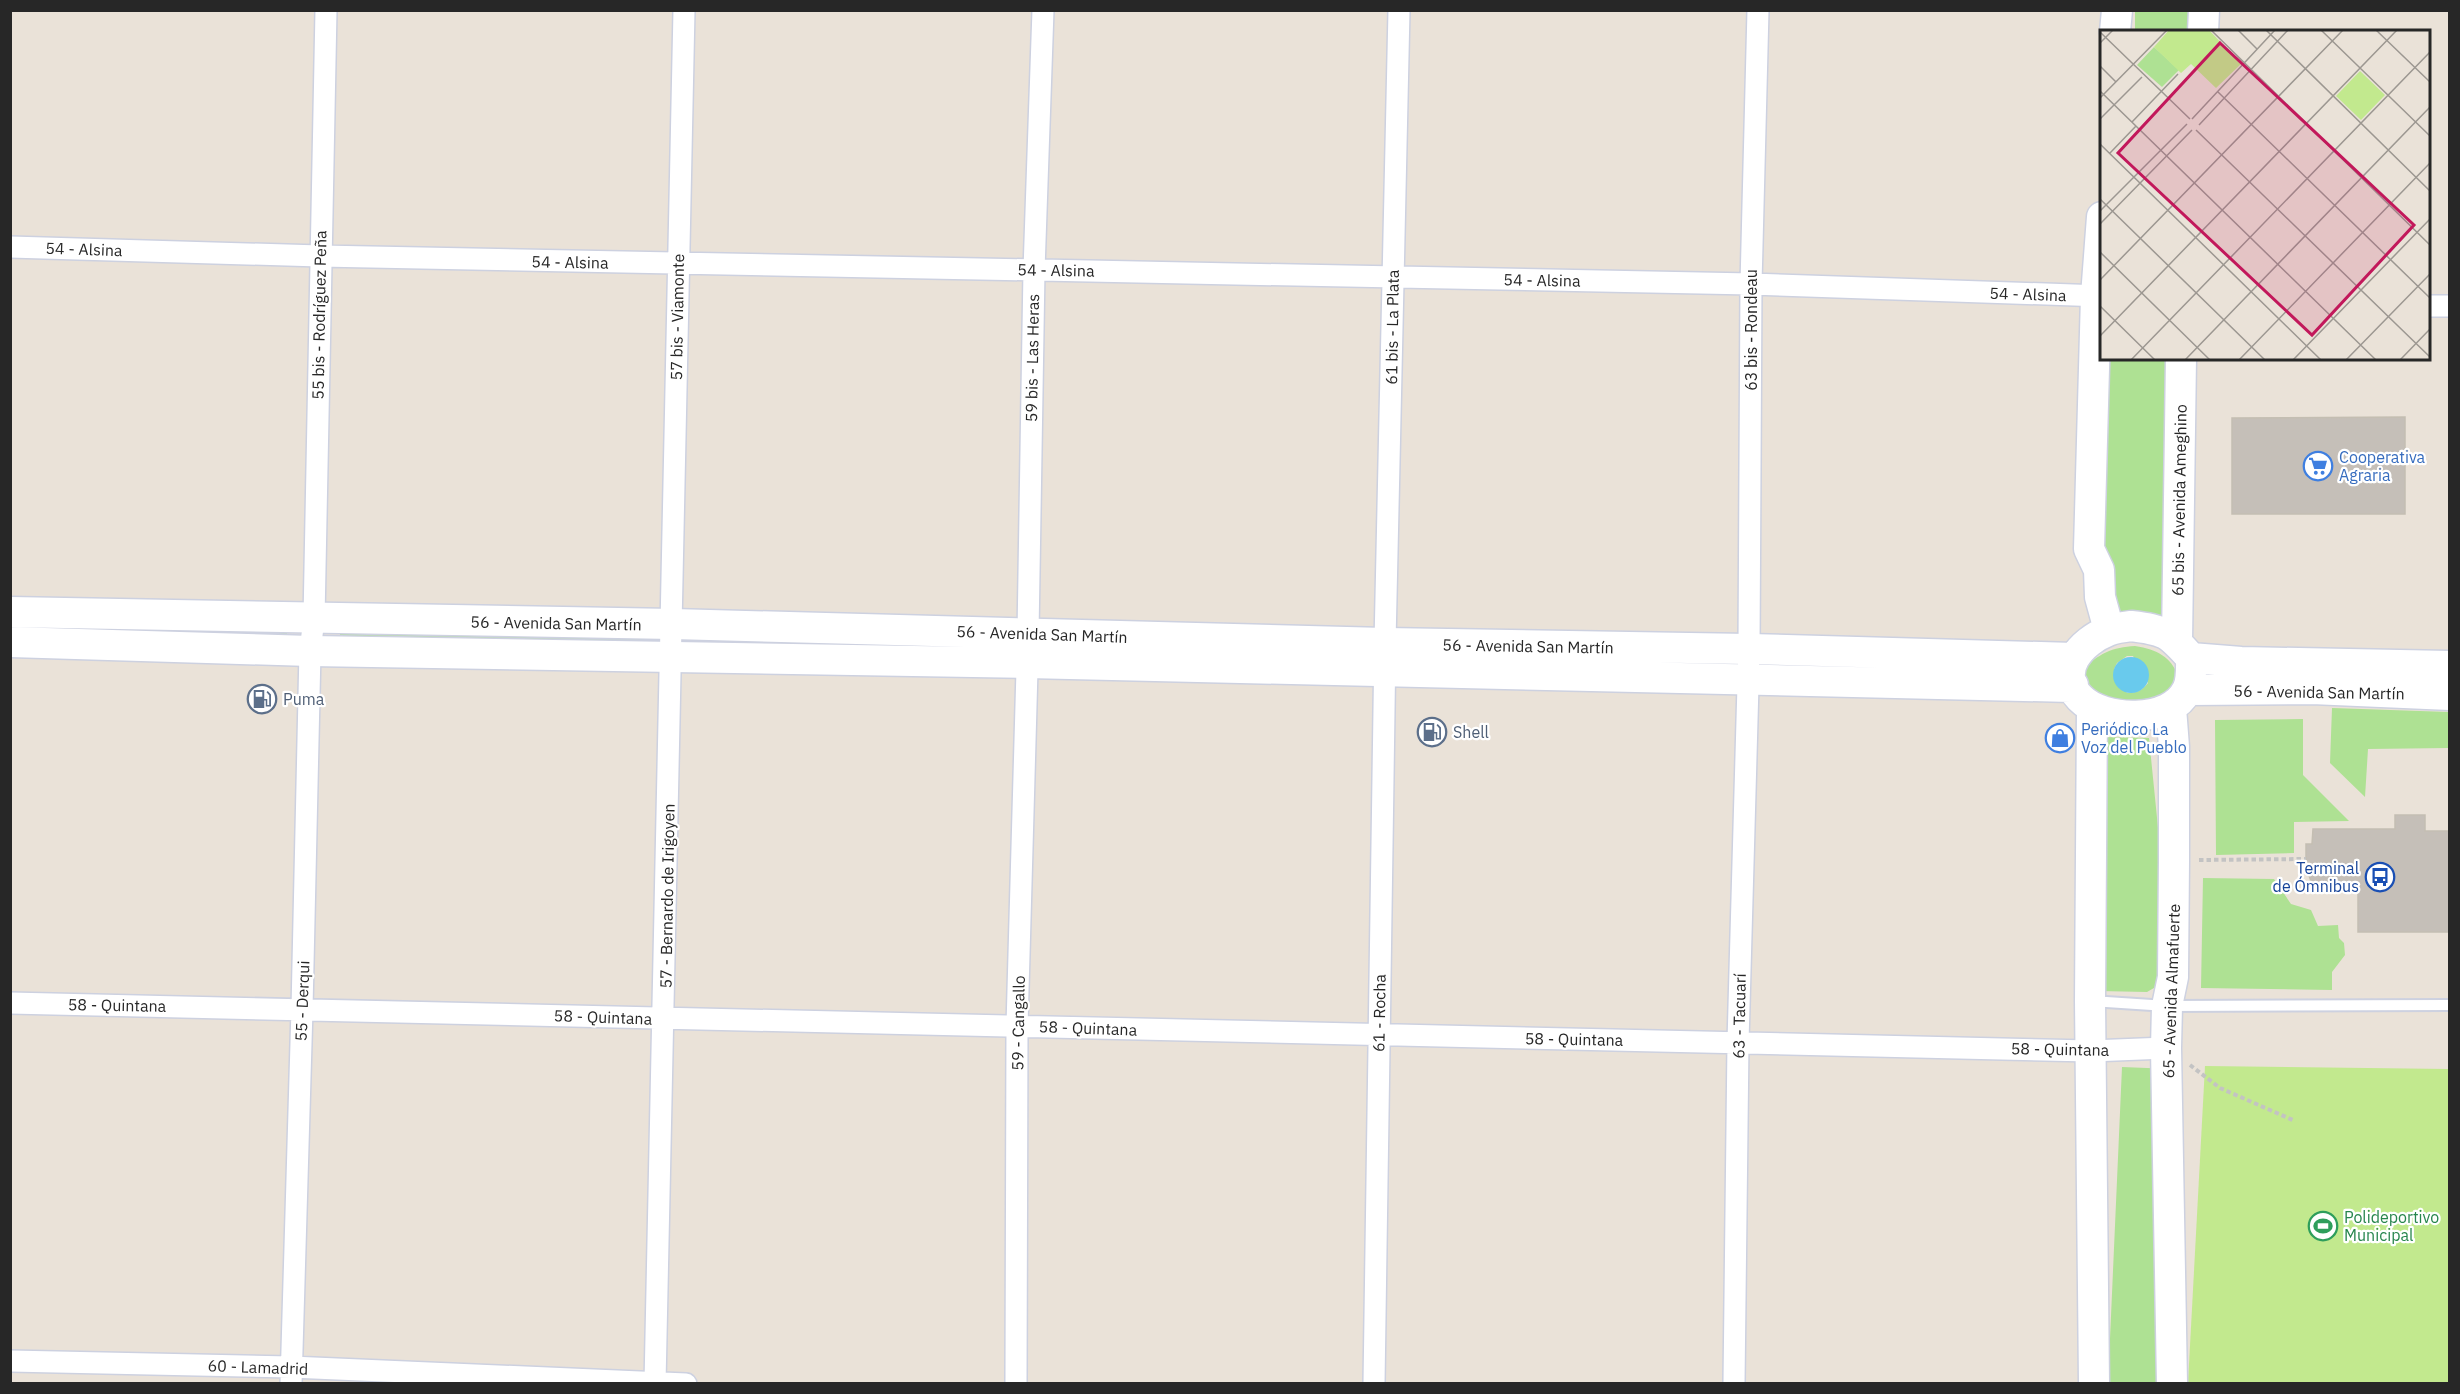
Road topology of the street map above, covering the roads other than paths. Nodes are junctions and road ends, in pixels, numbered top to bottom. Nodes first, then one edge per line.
1 (326, 10) edge
2 (684, 10) edge
3 (1043, 10) edge
4 (1399, 10) edge
5 (1758, 10) edge
6 (2117, 10) edge
7 (2204, 10) edge
8 (2115, 30) edge
9 (2203, 30) edge
10 (10, 247) edge
11 (320, 256) junction
12 (678, 264) junction
13 (1034, 270) junction
14 (2100, 270) edge
15 (1393, 277) junction
16 (1751, 284) junction
17 (2099, 296) edge
18 (2430, 306) edge
19 (2450, 306) edge
20 (2181, 360) edge
21 (10, 612) edge
22 (314, 619) junction
23 (673, 624) junction
24 (2109, 630) junction
25 (10, 642) edge
26 (1028, 649) junction
27 (1749, 649) junction
28 (2184, 650) junction
29 (310, 651) junction
30 (672, 656) junction
31 (1385, 658) junction
32 (2450, 666) edge
33 (1749, 679) junction
34 (2080, 683) junction
35 (2450, 695) edge
36 (2179, 699) junction
37 (2090, 1001) junction
38 (10, 1003) edge
39 (2167, 1005) junction
40 (2450, 1005) edge
41 (302, 1009) junction
42 (664, 1018) junction
43 (1017, 1026) junction
44 (1379, 1036) junction
45 (1738, 1042) junction
46 (2091, 1051) junction
47 (2167, 1055) junction
48 (10, 1361) edge
49 (291, 1375) edge
50 (655, 1383) edge
51 (686, 1383) edge
52 (1016, 1383) edge
53 (1374, 1383) edge
54 (1734, 1383) edge
55 (2094, 1383) edge
56 (2172, 1383) edge

1 - 11 street, 55 bis - Rodríguez Peña
2 - 12 street, 57 bis - Viamonte
3 - 13 street, 59 bis - Las Heras
4 - 15 street, 61 bis - La Plata
5 - 16 street, 63 bis - Rondeau
6 - 8 main road
7 - 9 main road
10 - 11 street, 54 - Alsina
11 - 12 street, 54 - Alsina
11 - 22 street, 55 bis - Rodríguez Peña
12 - 13 street, 54 - Alsina
12 - 23 street, 57 bis - Viamonte
13 - 15 street, 54 - Alsina
13 - 26 street, 59 bis - Las Heras
14 - 17 main road
15 - 16 street, 54 - Alsina
15 - 31 street, 61 bis - La Plata
16 - 17 street, 54 - Alsina
16 - 27 street, 63 bis - Rondeau
17 - 24 main road
18 - 19 street
20 - 28 main road, 65 bis - Avenida Ameghino
21 - 22 main road, 56 - Avenida San Martín
22 - 23 main road, 56 - Avenida San Martín
22 - 29 street, 55 - Derqui
23 - 26 main road, 56 - Avenida San Martín
23 - 30 street, 57 - Bernardo de Irigoyen
24 - 28 main road
24 - 34 main road
25 - 29 main road, 56 - Avenida San Martín
26 - 30 main road, 56 - Avenida San Martín
26 - 31 main road, 56 - Avenida San Martín
26 - 43 street, 59 - Cangallo
27 - 31 main road, 56 - Avenida San Martín
27 - 33 street, 63 - Tacuarí
27 - 34 main road, 56 - Avenida San Martín
28 - 32 main road, 56 - Avenida San Martín
28 - 36 main road
29 - 30 main road, 56 - Avenida San Martín
29 - 41 street, 55 - Derqui
30 - 42 street, 57 - Bernardo de Irigoyen
31 - 33 main road, 56 - Avenida San Martín
31 - 44 street, 61 - Rocha
33 - 34 main road, 56 - Avenida San Martín
33 - 45 street, 63 - Tacuarí
34 - 36 main road
34 - 37 main road
35 - 36 main road, 56 - Avenida San Martín
36 - 39 main road, 65 - Avenida Almafuerte
37 - 39 lane
37 - 46 main road
38 - 41 street, 58 - Quintana
39 - 40 lane
39 - 47 main road, 65 - Avenida Almafuerte
41 - 42 street, 58 - Quintana
41 - 49 street, 55 - Derqui
42 - 43 street, 58 - Quintana
42 - 50 street, 57 - Bernardo de Irigoyen
43 - 44 street, 58 - Quintana
43 - 52 street, 59 - Cangallo
44 - 45 street, 58 - Quintana
44 - 53 street, 61 - Rocha
45 - 46 street, 58 - Quintana
45 - 54 street, 63 - Tacuarí
46 - 47 street, 58 - Quintana
46 - 55 main road
47 - 56 main road, 65 - Avenida Almafuerte
48 - 49 street, 60 - Lamadrid
49 - 50 street, 60 - Lamadrid
50 - 51 street, 60 - Lamadrid

